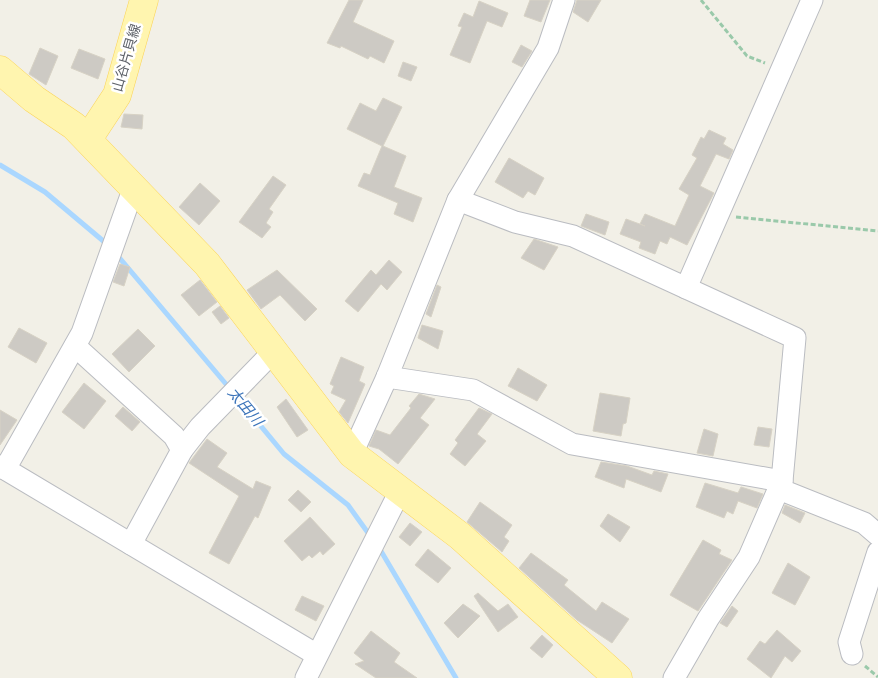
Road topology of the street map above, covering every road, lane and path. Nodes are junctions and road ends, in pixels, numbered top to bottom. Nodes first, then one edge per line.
1 (144, 0) edge
2 (564, 0) edge
3 (700, 0) edge
4 (812, 0) edge
5 (0, 70) edge
6 (780, 70) junction
7 (88, 140) junction
8 (134, 187) junction
9 (458, 200) junction
10 (718, 215) junction
11 (878, 231) edge
12 (686, 288) junction
13 (75, 346) junction
14 (273, 352) junction
15 (388, 377) junction
16 (182, 450) junction
17 (352, 454) junction
18 (2, 468) edge
19 (780, 485) junction
20 (400, 491) junction
21 (878, 535) edge
22 (131, 544) junction
23 (878, 552) edge
24 (852, 654) dead end
25 (317, 655) junction
26 (306, 678) edge
27 (618, 678) edge
28 (674, 678) edge

1 - 7 main road, 山谷片貝線
2 - 9 street
3 - 6 path
4 - 6 street
5 - 7 main road
6 - 10 street
7 - 8 main road
8 - 13 street
8 - 14 main road
9 - 12 street
9 - 15 street
10 - 11 path
10 - 12 street
12 - 19 street
13 - 16 street
13 - 18 street
14 - 16 street
14 - 17 main road
15 - 17 street
15 - 19 street
16 - 22 street
17 - 20 main road
18 - 22 street
19 - 21 street
19 - 28 street
20 - 25 street
20 - 27 main road
22 - 25 street
23 - 24 street
25 - 26 street

